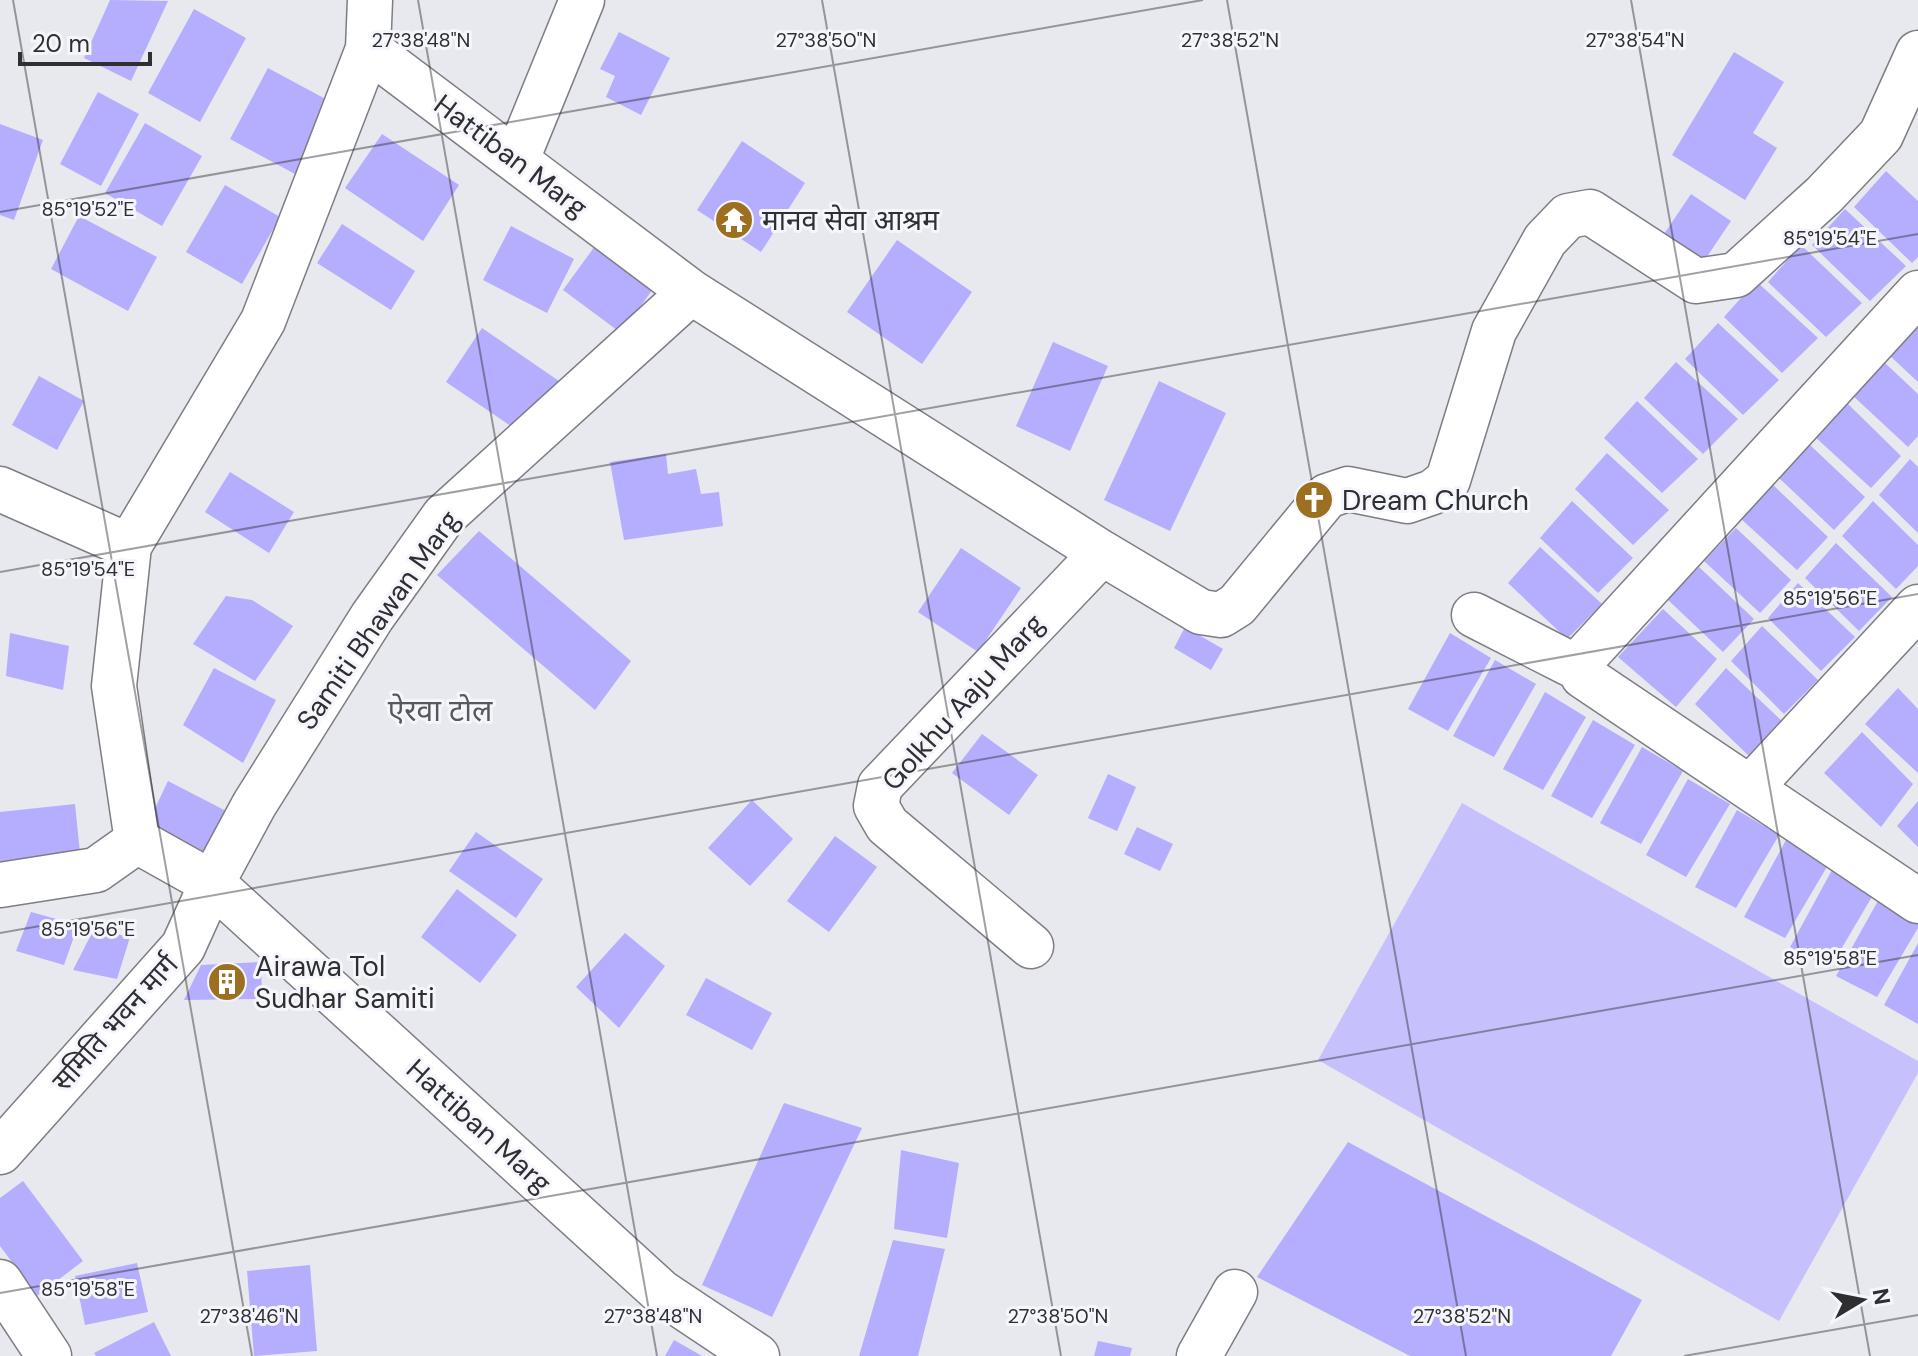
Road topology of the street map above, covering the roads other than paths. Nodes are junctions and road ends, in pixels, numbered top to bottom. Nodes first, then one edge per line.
1 (370, 0) edge
2 (582, 0) edge
3 (368, 49) junction
4 (1918, 53) edge
5 (517, 159) junction
6 (691, 292) junction
7 (1918, 293) edge
8 (0, 489) edge
9 (129, 546) junction
10 (1102, 553) junction
11 (1918, 607) edge
12 (1474, 615) dead end
13 (1580, 669) junction
14 (1750, 788) junction
15 (137, 841) junction
16 (212, 883) junction
17 (0, 885) edge
18 (1918, 901) edge
19 (1031, 946) dead end
20 (0, 1152) edge
21 (0, 1282) edge
22 (1235, 1292) dead end
23 (49, 1356) edge
24 (757, 1356) edge
25 (1199, 1356) edge

1 - 3 street
2 - 5 street
3 - 5 street, Hattiban Marg
3 - 9 street
4 - 10 street
5 - 6 street, Hattiban Marg
6 - 10 street
6 - 16 street, Samiti Bhawan Marg
7 - 13 street
8 - 9 street
9 - 15 street
10 - 19 street, Golkhu Aaju Marg
11 - 14 street
12 - 13 street
13 - 14 street
14 - 18 street
15 - 16 street, Hattiban Marg
15 - 17 street
16 - 20 street, समिति भवन मार्ग
16 - 24 street, Hattiban Marg
21 - 23 street
22 - 25 street

